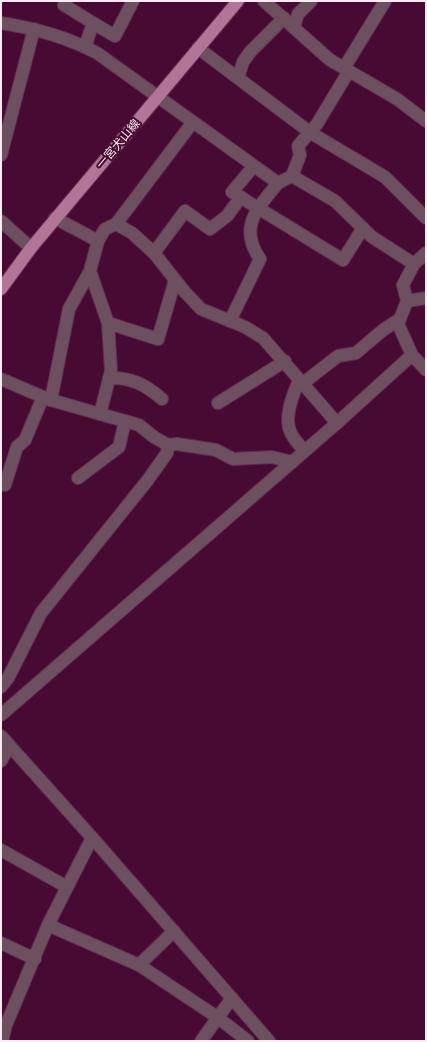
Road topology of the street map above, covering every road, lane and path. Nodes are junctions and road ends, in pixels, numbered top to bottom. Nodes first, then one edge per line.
1 (65, 1) edge
2 (133, 1) edge
3 (238, 1) edge
4 (264, 1) edge
5 (311, 1) edge
6 (385, 1) edge
7 (284, 18) junction
8 (93, 23) junction
9 (3, 27) edge
10 (294, 27) junction
11 (34, 28) junction
12 (85, 47) junction
13 (198, 48) junction
14 (346, 70) junction
15 (238, 78) junction
16 (157, 97) junction
17 (193, 122) junction
18 (426, 122) edge
19 (310, 133) junction
20 (3, 138) edge
21 (1, 155) edge
22 (253, 167) junction
23 (292, 176) junction
24 (278, 183) junction
25 (241, 197) junction
26 (258, 208) junction
27 (56, 218) junction
28 (426, 218) edge
29 (1, 221) edge
30 (116, 224) junction
31 (363, 228) junction
32 (98, 241) junction
33 (31, 248) junction
34 (154, 253) junction
35 (426, 253) edge
36 (414, 264) junction
37 (90, 271) junction
38 (175, 280) junction
39 (1, 289) edge
40 (426, 298) edge
41 (407, 301) junction
42 (400, 319) junction
43 (230, 321) junction
44 (108, 323) junction
45 (412, 355) junction
46 (284, 361) junction
47 (426, 370) edge
48 (109, 378) junction
49 (1, 379) edge
50 (301, 382) junction
51 (47, 398) junction
52 (162, 399) dead end
53 (218, 403) dead end
54 (100, 414) junction
55 (125, 421) junction
56 (337, 423) junction
57 (168, 445) junction
58 (304, 451) junction
59 (292, 462) junction
60 (78, 478) dead end
61 (1, 484) edge
62 (1, 687) edge
63 (1, 715) edge
64 (5, 741) edge
65 (1, 761) edge
66 (92, 838) junction
67 (1, 850) edge
68 (67, 887) junction
69 (48, 925) junction
70 (174, 931) junction
71 (1, 942) edge
72 (35, 959) junction
73 (139, 965) junction
74 (232, 998) junction
75 (217, 1017) junction
76 (2, 1036) edge
77 (201, 1041) edge
78 (248, 1041) edge
79 (270, 1041) edge

1 - 8 street
2 - 8 street
3 - 13 main road, 一宮犬山線
4 - 7 street
5 - 10 street
6 - 14 street
7 - 10 street
7 - 15 street
8 - 12 street
9 - 11 street
10 - 14 street
11 - 12 street
11 - 20 street
12 - 16 street
13 - 15 street
13 - 16 main road, 一宮犬山線
14 - 18 street
14 - 19 street
15 - 19 street
16 - 17 street
16 - 27 main road, 一宮犬山線
17 - 22 street
17 - 30 street
19 - 23 street
19 - 28 street
20 - 21 street
22 - 24 street
22 - 25 street
23 - 24 street
23 - 31 street
24 - 26 street
25 - 26 street
25 - 34 street
26 - 31 street
26 - 43 street
27 - 32 street
27 - 33 main road, 一宮犬山線
29 - 33 street
30 - 32 street
30 - 34 street
31 - 36 street
32 - 37 street
33 - 39 main road, 一宮犬山線
34 - 38 street
35 - 36 street
36 - 41 street
37 - 44 street
37 - 51 street
38 - 43 street
38 - 44 street
40 - 41 street
41 - 42 street
42 - 45 street
42 - 50 street
43 - 46 street
44 - 48 street
45 - 47 street
45 - 56 street
46 - 50 street
46 - 53 street
48 - 52 street
48 - 54 street
49 - 51 street
50 - 56 street
50 - 58 street
51 - 54 street
51 - 61 street
54 - 55 street
55 - 57 street
55 - 60 street
56 - 58 street
57 - 59 street
57 - 62 street
58 - 59 street
59 - 63 street
64 - 65 street
64 - 66 street
66 - 68 street
66 - 70 street
67 - 68 street
68 - 69 street
69 - 72 street
69 - 73 street
70 - 73 street
70 - 74 street
71 - 72 street
72 - 76 street
73 - 75 street
74 - 75 street
74 - 79 street
75 - 77 street
75 - 78 street

